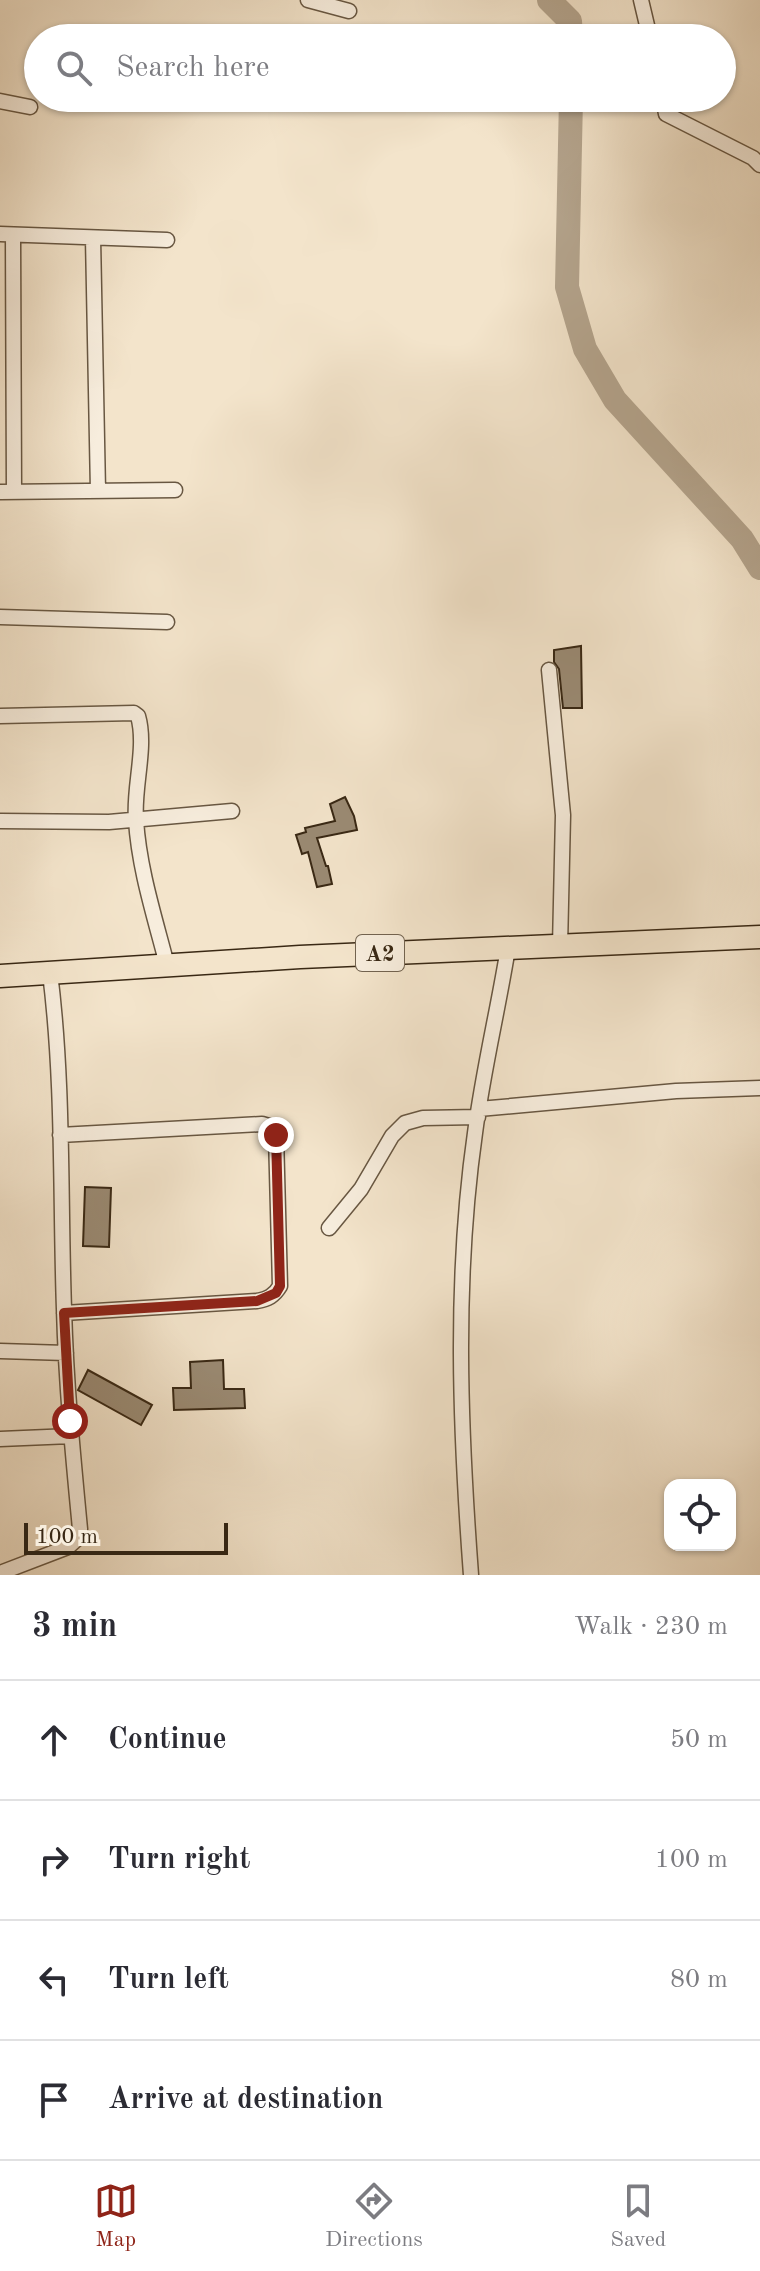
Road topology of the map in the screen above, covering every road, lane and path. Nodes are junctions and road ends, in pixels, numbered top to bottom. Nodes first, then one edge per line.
1 (308, 0) edge
2 (641, 0) edge
3 (349, 11) dead end
4 (647, 24) edge
5 (0, 101) edge
6 (24, 106) edge
7 (666, 112) edge
8 (760, 165) edge
9 (6, 235) edge
10 (93, 238) junction
11 (167, 240) dead end
12 (175, 490) dead end
13 (98, 491) junction
14 (7, 492) edge
15 (0, 617) edge
16 (167, 622) dead end
17 (549, 670) dead end
18 (0, 716) edge
19 (232, 811) dead end
20 (135, 820) junction
21 (0, 821) edge
22 (760, 937) edge
23 (560, 946) junction
24 (508, 948) junction
25 (167, 965) junction
26 (50, 973) junction
27 (0, 976) edge
28 (760, 1088) edge
29 (478, 1113) junction
30 (60, 1135) junction
31 (329, 1228) dead end
32 (64, 1313) junction
33 (0, 1351) edge
34 (66, 1353) junction
35 (71, 1436) junction
36 (0, 1439) edge
37 (0, 1573) edge
38 (471, 1575) edge

1 - 3 street
2 - 4 street
5 - 6 street
7 - 8 street
9 - 10 street
9 - 14 street
10 - 11 street
10 - 13 street
12 - 13 street
13 - 14 street
15 - 16 street
17 - 23 street
18 - 20 street
19 - 20 street
20 - 21 street
20 - 25 street
22 - 23 highway, A2
23 - 24 highway, A2
24 - 25 highway, A2
24 - 29 street
25 - 26 highway, A2
26 - 27 highway, A2
26 - 30 street
28 - 29 street
29 - 31 street
29 - 38 street
30 - 32 street
30 - 32 street
32 - 34 street
33 - 34 street
34 - 35 street
35 - 36 street
35 - 37 street

